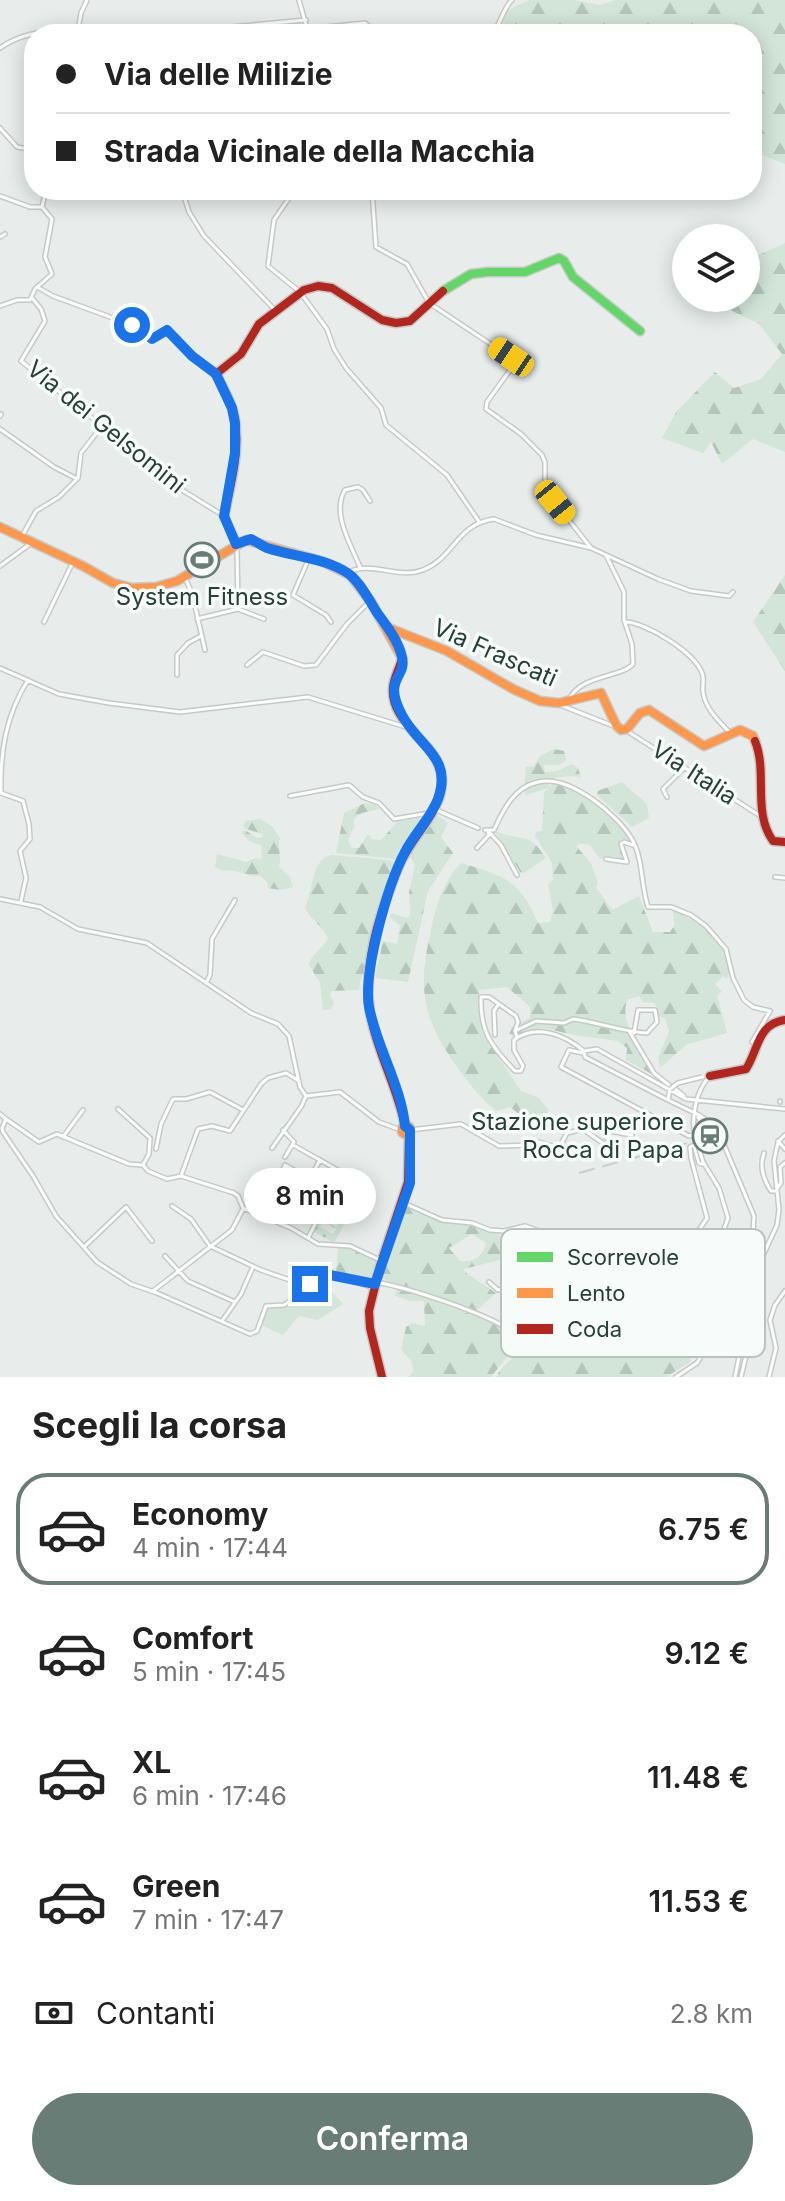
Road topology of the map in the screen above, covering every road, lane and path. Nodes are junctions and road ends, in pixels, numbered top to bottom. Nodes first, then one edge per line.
1 (87, 0) edge
2 (299, 0) edge
3 (512, 0) edge
4 (306, 20) junction
5 (79, 24) edge
6 (263, 24) edge
7 (306, 24) edge
8 (499, 24) edge
9 (24, 36) edge
10 (0, 48) edge
11 (0, 128) edge
12 (24, 148) edge
13 (0, 196) edge
14 (44, 200) edge
15 (185, 200) edge
16 (287, 200) edge
17 (373, 200) edge
18 (42, 207) junction
19 (5, 234) dead end
20 (0, 237) edge
21 (37, 287) junction
22 (300, 292) junction
23 (32, 298) junction
24 (429, 303) junction
25 (0, 306) edge
26 (276, 312) junction
27 (640, 331) dead end
28 (216, 374) junction
29 (102, 426) junction
30 (0, 429) edge
31 (79, 477) junction
32 (370, 501) dead end
33 (224, 516) junction
34 (480, 523) junction
35 (0, 527) edge
36 (21, 539) junction
37 (30, 544) junction
38 (236, 547) junction
39 (591, 548) junction
40 (606, 555) junction
41 (309, 558) junction
42 (73, 562) junction
43 (0, 566) edge
44 (360, 567) junction
45 (347, 573) junction
46 (185, 578) junction
47 (733, 592) dead end
48 (369, 602) junction
49 (238, 609) junction
50 (197, 619) junction
51 (264, 619) dead end
52 (44, 622) dead end
53 (331, 622) dead end
54 (625, 622) junction
55 (388, 628) junction
56 (201, 636) junction
57 (205, 650) dead end
58 (247, 665) dead end
59 (0, 668) edge
60 (177, 675) dead end
61 (28, 680) junction
62 (568, 702) junction
63 (556, 703) junction
64 (409, 728) junction
65 (621, 728) junction
66 (731, 734) junction
67 (685, 767) junction
68 (290, 796) dead end
69 (667, 797) dead end
70 (433, 810) junction
71 (762, 817) junction
72 (478, 828) dead end
73 (486, 831) junction
74 (785, 842) edge
75 (635, 846) junction
76 (477, 848) dead end
77 (606, 859) dead end
78 (517, 875) dead end
79 (775, 877) dead end
80 (785, 878) edge
81 (0, 899) edge
82 (235, 900) dead end
83 (21, 901) junction
84 (206, 983) junction
85 (498, 1005) junction
86 (785, 1020) edge
87 (515, 1031) junction
88 (633, 1032) junction
89 (495, 1035) dead end
90 (517, 1037) junction
91 (752, 1042) dead end
92 (584, 1052) junction
93 (706, 1076) junction
94 (299, 1081) junction
95 (671, 1087) junction
96 (306, 1096) junction
97 (668, 1100) junction
98 (697, 1100) junction
99 (781, 1105) edge
100 (118, 1109) dead end
101 (83, 1110) dead end
102 (243, 1110) junction
103 (0, 1114) edge
104 (696, 1114) junction
105 (5, 1119) junction
106 (406, 1128) junction
107 (705, 1129) junction
108 (711, 1129) dead end
109 (283, 1130) junction
110 (632, 1135) dead end
111 (695, 1135) junction
112 (703, 1135) dead end
113 (785, 1135) edge
114 (63, 1137) junction
115 (778, 1141) junction
116 (785, 1141) edge
117 (532, 1144) junction
118 (293, 1145) junction
119 (541, 1147) dead end
120 (272, 1148) dead end
121 (156, 1149) dead end
122 (785, 1149) edge
123 (764, 1153) dead end
124 (285, 1157) dead end
125 (320, 1160) junction
126 (703, 1162) junction
127 (785, 1163) edge
128 (143, 1165) junction
129 (342, 1172) junction
130 (281, 1174) dead end
131 (181, 1176) junction
132 (310, 1179) junction
133 (304, 1189) junction
134 (776, 1190) junction
135 (331, 1191) junction
136 (361, 1198) dead end
137 (325, 1202) junction
138 (404, 1203) junction
139 (172, 1206) dead end
140 (243, 1208) junction
141 (279, 1223) junction
142 (501, 1229) edge
143 (504, 1229) edge
144 (532, 1229) edge
145 (699, 1229) edge
146 (725, 1229) edge
147 (753, 1229) edge
148 (308, 1238) junction
149 (152, 1241) dead end
150 (210, 1246) junction
151 (84, 1247) junction
152 (765, 1250) edge
153 (165, 1256) dead end
154 (384, 1261) junction
155 (253, 1267) junction
156 (178, 1271) junction
157 (489, 1282) dead end
158 (375, 1285) junction
159 (307, 1286) junction
160 (501, 1290) edge
161 (153, 1291) junction
162 (785, 1291) edge
163 (235, 1302) junction
164 (222, 1321) junction
165 (501, 1327) edge
166 (701, 1357) edge
167 (739, 1357) edge
168 (746, 1357) edge
169 (382, 1377) edge
170 (676, 1377) edge
171 (735, 1377) edge
172 (741, 1377) edge
173 (769, 1377) edge

1 - 5 street
2 - 4 street
3 - 8 street
4 - 6 street
4 - 7 street
9 - 10 street
11 - 12 street
13 - 18 street
14 - 18 street
15 - 26 street
16 - 22 street
17 - 24 street
18 - 21 street
19 - 20 street
21 - 23 street
21 - 28 street
22 - 24 main road
22 - 26 main road
22 - 34 street
23 - 25 street
23 - 29 street, Via dei Gelsomini
24 - 27 main road
24 - 39 street
26 - 28 main road
28 - 33 main road
29 - 31 street
29 - 33 street, Via dei Gelsomini
30 - 31 street
31 - 36 street
32 - 44 street
33 - 38 street
34 - 39 street
34 - 44 street
35 - 36 main road
36 - 37 main road
37 - 42 main road
37 - 43 street
38 - 41 main road
38 - 46 main road
38 - 49 street
39 - 40 street
40 - 47 street
40 - 54 street
41 - 45 main road
41 - 53 street
42 - 46 main road
42 - 52 street
44 - 45 street
45 - 48 main road
46 - 50 street
48 - 55 main road
48 - 58 street
49 - 50 street
49 - 51 street
50 - 56 street
54 - 62 street
54 - 66 street
55 - 63 main road, Via Frascati
55 - 64 main road
56 - 57 street
56 - 60 street
59 - 61 street
61 - 64 street
61 - 83 street
62 - 63 main road, Via Frascati
62 - 65 main road, Via Frascati
63 - 65 street, Via Italia
64 - 70 main road
65 - 66 main road
65 - 67 street, Via Italia
66 - 71 main road
67 - 69 street
67 - 71 street, Via Italia
68 - 70 street
70 - 72 street
70 - 106 main road
71 - 74 main road
73 - 75 street
73 - 76 street
73 - 78 street
75 - 77 street
75 - 91 street
79 - 80 street
81 - 83 street
82 - 84 street
83 - 84 street
84 - 94 street
85 - 87 street
85 - 89 street
85 - 90 street
86 - 93 main road
87 - 88 street
87 - 90 street
88 - 88 street
88 - 95 street
90 - 92 street
92 - 95 street
92 - 97 street
92 - 111 street
93 - 95 street, bridge
93 - 98 street
94 - 96 street
94 - 102 street
95 - 97 street
95 - 98 street
96 - 106 street
96 - 109 street
97 - 104 street
98 - 99 street
98 - 104 street
100 - 128 street
101 - 114 street
102 - 121 street
102 - 131 street
103 - 105 street
104 - 107 street
104 - 111 street
104 - 147 street
105 - 114 street
105 - 151 street
106 - 117 street
106 - 138 main road
107 - 108 street
107 - 112 street
109 - 118 street
109 - 120 street
110 - 117 street
111 - 126 street, bridge
113 - 115 street
114 - 128 street
115 - 116 street
115 - 122 street
115 - 134 street
117 - 119 street
118 - 124 street
118 - 125 street
123 - 134 street
125 - 129 street
125 - 132 street
126 - 145 street
126 - 146 street
127 - 134 street
128 - 131 street
129 - 135 street
129 - 136 street
130 - 132 street
131 - 140 street
132 - 133 street
132 - 135 street
133 - 137 street
133 - 141 street
134 - 152 street
135 - 137 street
137 - 148 street
138 - 142 street
138 - 154 main road
139 - 150 street
140 - 141 street
140 - 150 street
141 - 148 street
143 - 144 street
148 - 154 street
149 - 151 street
150 - 155 street
150 - 156 street
151 - 161 street
153 - 156 street
154 - 158 main road
155 - 159 street
155 - 163 street
156 - 161 street
156 - 163 street
157 - 160 street
158 - 159 street
158 - 165 street
158 - 169 main road
159 - 164 street
161 - 164 street
162 - 173 street
163 - 164 street
166 - 170 street
167 - 171 street
168 - 172 street

